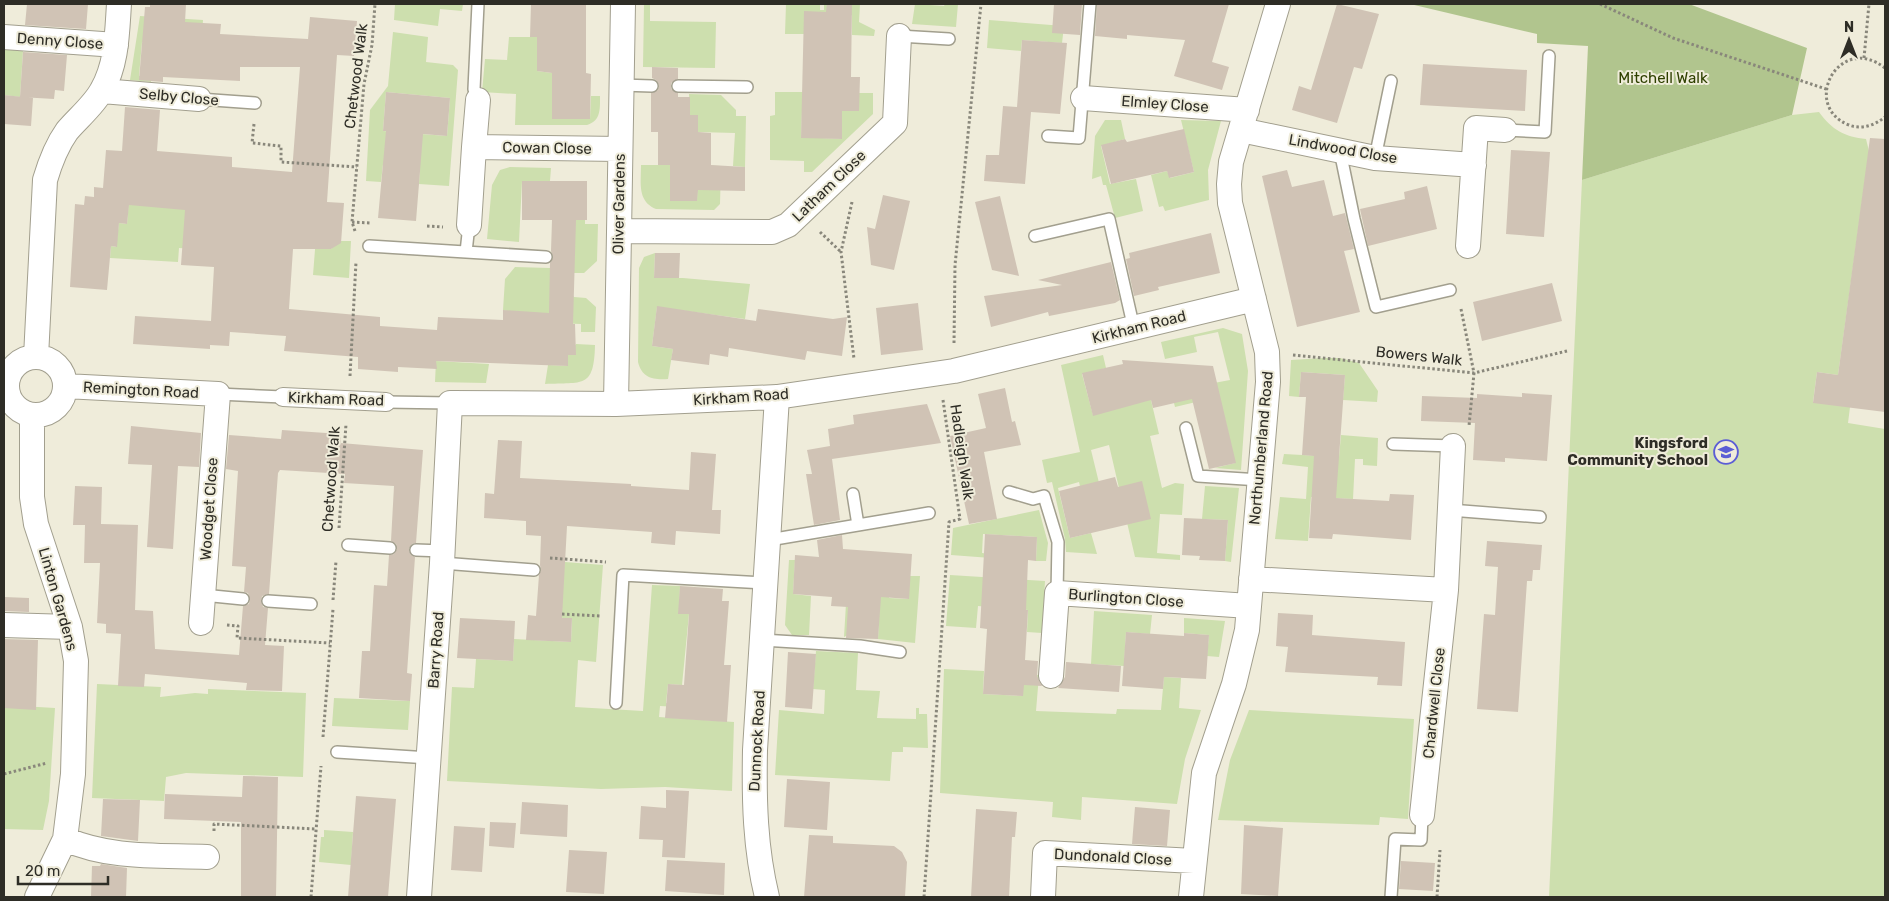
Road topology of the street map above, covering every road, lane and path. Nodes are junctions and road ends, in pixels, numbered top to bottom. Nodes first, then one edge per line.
1 (119, 4) edge
2 (375, 4) edge
3 (478, 4) edge
4 (623, 4) edge
5 (981, 4) edge
6 (1090, 4) edge
7 (1278, 4) edge
8 (1600, 4) edge
9 (1869, 4) edge
10 (899, 36) joint
11 (4, 37) edge
12 (949, 38) dead end
13 (116, 45) junction
14 (1549, 56) dead end
15 (1864, 58) junction
16 (1885, 68) edge
17 (1391, 81) dead end
18 (621, 85) junction
19 (652, 86) dead end
20 (678, 86) dead end
21 (747, 87) dead end
22 (1826, 89) junction
23 (102, 91) junction
24 (1082, 98) junction
25 (198, 99) joint
26 (478, 100) joint
27 (255, 103) joint
28 (1885, 117) edge
29 (1244, 120) junction
30 (1505, 130) joint
31 (1048, 136) dead end
32 (474, 147) junction
33 (620, 149) junction
34 (1340, 151) junction
35 (1375, 158) junction
36 (1474, 165) junction
37 (357, 167) junction
38 (469, 225) joint
39 (619, 231) junction
40 (1035, 236) dead end
41 (358, 241) dead end
42 (369, 246) dead end
43 (1468, 246) dead end
44 (466, 252) junction
45 (841, 252) dead end
46 (546, 257) dead end
47 (356, 261) dead end
48 (1450, 290) dead end
49 (1254, 299) junction
50 (1134, 329) junction
51 (1567, 351) dead end
52 (1268, 352) junction
53 (36, 357) junction
54 (954, 371) junction
55 (1474, 373) junction
56 (5, 384) edge
57 (857, 385) junction
58 (65, 386) junction
59 (218, 394) junction
60 (283, 397) joint
61 (777, 397) junction
62 (348, 400) junction
63 (386, 402) joint
64 (450, 403) junction
65 (616, 404) junction
66 (32, 415) junction
67 (1186, 428) dead end
68 (1393, 444) dead end
69 (1453, 446) junction
70 (1260, 480) junction
71 (1009, 492) dead end
72 (853, 494) dead end
73 (1450, 510) junction
74 (929, 513) dead end
75 (1540, 517) dead end
76 (858, 525) junction
77 (338, 535) dead end
78 (769, 540) junction
79 (348, 545) dead end
80 (390, 548) dead end
81 (416, 550) dead end
82 (337, 554) dead end
83 (443, 557) junction
84 (609, 562) dead end
85 (532, 570) joint
86 (1251, 579) junction
87 (766, 583) junction
88 (1446, 590) junction
89 (1057, 593) junction
90 (203, 596) junction
91 (243, 599) dead end
92 (268, 601) dead end
93 (311, 604) dead end
94 (1248, 606) junction
95 (562, 614) dead end
96 (621, 617) junction
97 (201, 623) joint
98 (4, 624) edge
99 (70, 627) junction
100 (762, 640) junction
101 (330, 643) junction
102 (900, 652) dead end
103 (1052, 676) dead end
104 (616, 703) dead end
105 (323, 742) dead end
106 (336, 752) dead end
107 (74, 756) junction
108 (429, 758) junction
109 (321, 762) dead end
110 (4, 774) edge
111 (1422, 815) joint
112 (316, 829) junction
113 (65, 839) junction
114 (207, 857) joint
115 (1194, 862) junction
116 (37, 897) edge
117 (311, 897) edge
118 (419, 897) edge
119 (767, 897) edge
120 (924, 897) edge
121 (1043, 897) edge
122 (1191, 897) edge
123 (1391, 897) edge

1 - 13 street
2 - 37 path, Chetwood Walk
3 - 26 lane
4 - 18 street, Oliver Gardens
5 - 54 path, Hadleigh Walk
6 - 24 lane
7 - 29 street, Northumberland Road
8 - 22 path
9 - 15 path
10 - 12 lane, Latham Close
10 - 39 street, Latham Close
11 - 13 street, Denny Close
13 - 23 street
14 - 30 lane
15 - 16 path
15 - 22 path
17 - 35 lane
18 - 19 lane
18 - 33 street, Oliver Gardens
20 - 21 lane
22 - 28 path
23 - 25 street, Selby Close
23 - 53 street
24 - 29 street, Elmley Close
24 - 31 lane
25 - 27 lane, Selby Close
26 - 32 street
27 - 37 path
29 - 34 street, Lindwood Close
29 - 49 street, Northumberland Road
30 - 36 street
32 - 33 street, Cowan Close
32 - 38 street
33 - 39 street, Oliver Gardens
34 - 35 street, Lindwood Close
34 - 48 lane
35 - 36 street, Lindwood Close
36 - 43 street
37 - 41 path, Chetwood Walk
38 - 44 lane
39 - 65 street, Oliver Gardens
40 - 50 lane
42 - 44 lane
44 - 46 lane
45 - 57 path
47 - 62 path, Chetwood Walk
49 - 50 street, Kirkham Road
49 - 52 street, Northumberland Road
50 - 54 street, Kirkham Road
51 - 55 path, Bowers Walk
52 - 55 path, Bowers Walk
52 - 70 street, Northumberland Road
53 - 56 street
53 - 58 street
54 - 57 street, Kirkham Road
54 - 120 path, Hadleigh Walk
55 - 69 path
56 - 66 street
57 - 61 street, Kirkham Road
58 - 59 street, Remington Road
58 - 66 street
59 - 60 lane, Kirkham Road
59 - 90 street, Woodget Close
60 - 62 street, Kirkham Road
61 - 65 street, Kirkham Road
61 - 78 street, Dunnock Road
62 - 63 street, Kirkham Road
62 - 77 path, Chetwood Walk
63 - 64 lane, Kirkham Road
64 - 65 street, Kirkham Road
64 - 83 street, Barry Road
66 - 99 street, Linton Gardens
67 - 70 lane
68 - 69 lane
69 - 73 street, Chardwell Close
70 - 86 street, Northumberland Road
71 - 89 lane
72 - 76 lane
73 - 75 lane
73 - 88 street, Chardwell Close
74 - 76 lane
76 - 78 lane
78 - 87 street, Dunnock Road
79 - 80 lane
81 - 83 lane
82 - 101 path, Chetwood Walk
83 - 85 lane
83 - 108 street, Barry Road
84 - 85 path
86 - 88 street
86 - 94 street, Northumberland Road
87 - 96 lane
87 - 100 street, Dunnock Road
88 - 111 street, Chardwell Close
89 - 94 street, Burlington Close
89 - 103 street, Burlington Close
90 - 91 lane
90 - 97 street, Woodget Close
92 - 93 lane
94 - 115 street, Northumberland Road
95 - 96 path
96 - 104 lane
97 - 101 path
98 - 99 street
99 - 107 street, Linton Gardens
100 - 102 lane
100 - 119 street, Dunnock Road
101 - 105 path, Chetwood Walk
106 - 108 lane
107 - 110 path
107 - 113 street, Linton Gardens
108 - 118 street, Barry Road
109 - 112 path
111 - 123 lane
112 - 114 path
112 - 117 path
113 - 114 street
113 - 116 street, Linton Gardens
115 - 121 street, Dundonald Close
115 - 122 street, Northumberland Road

